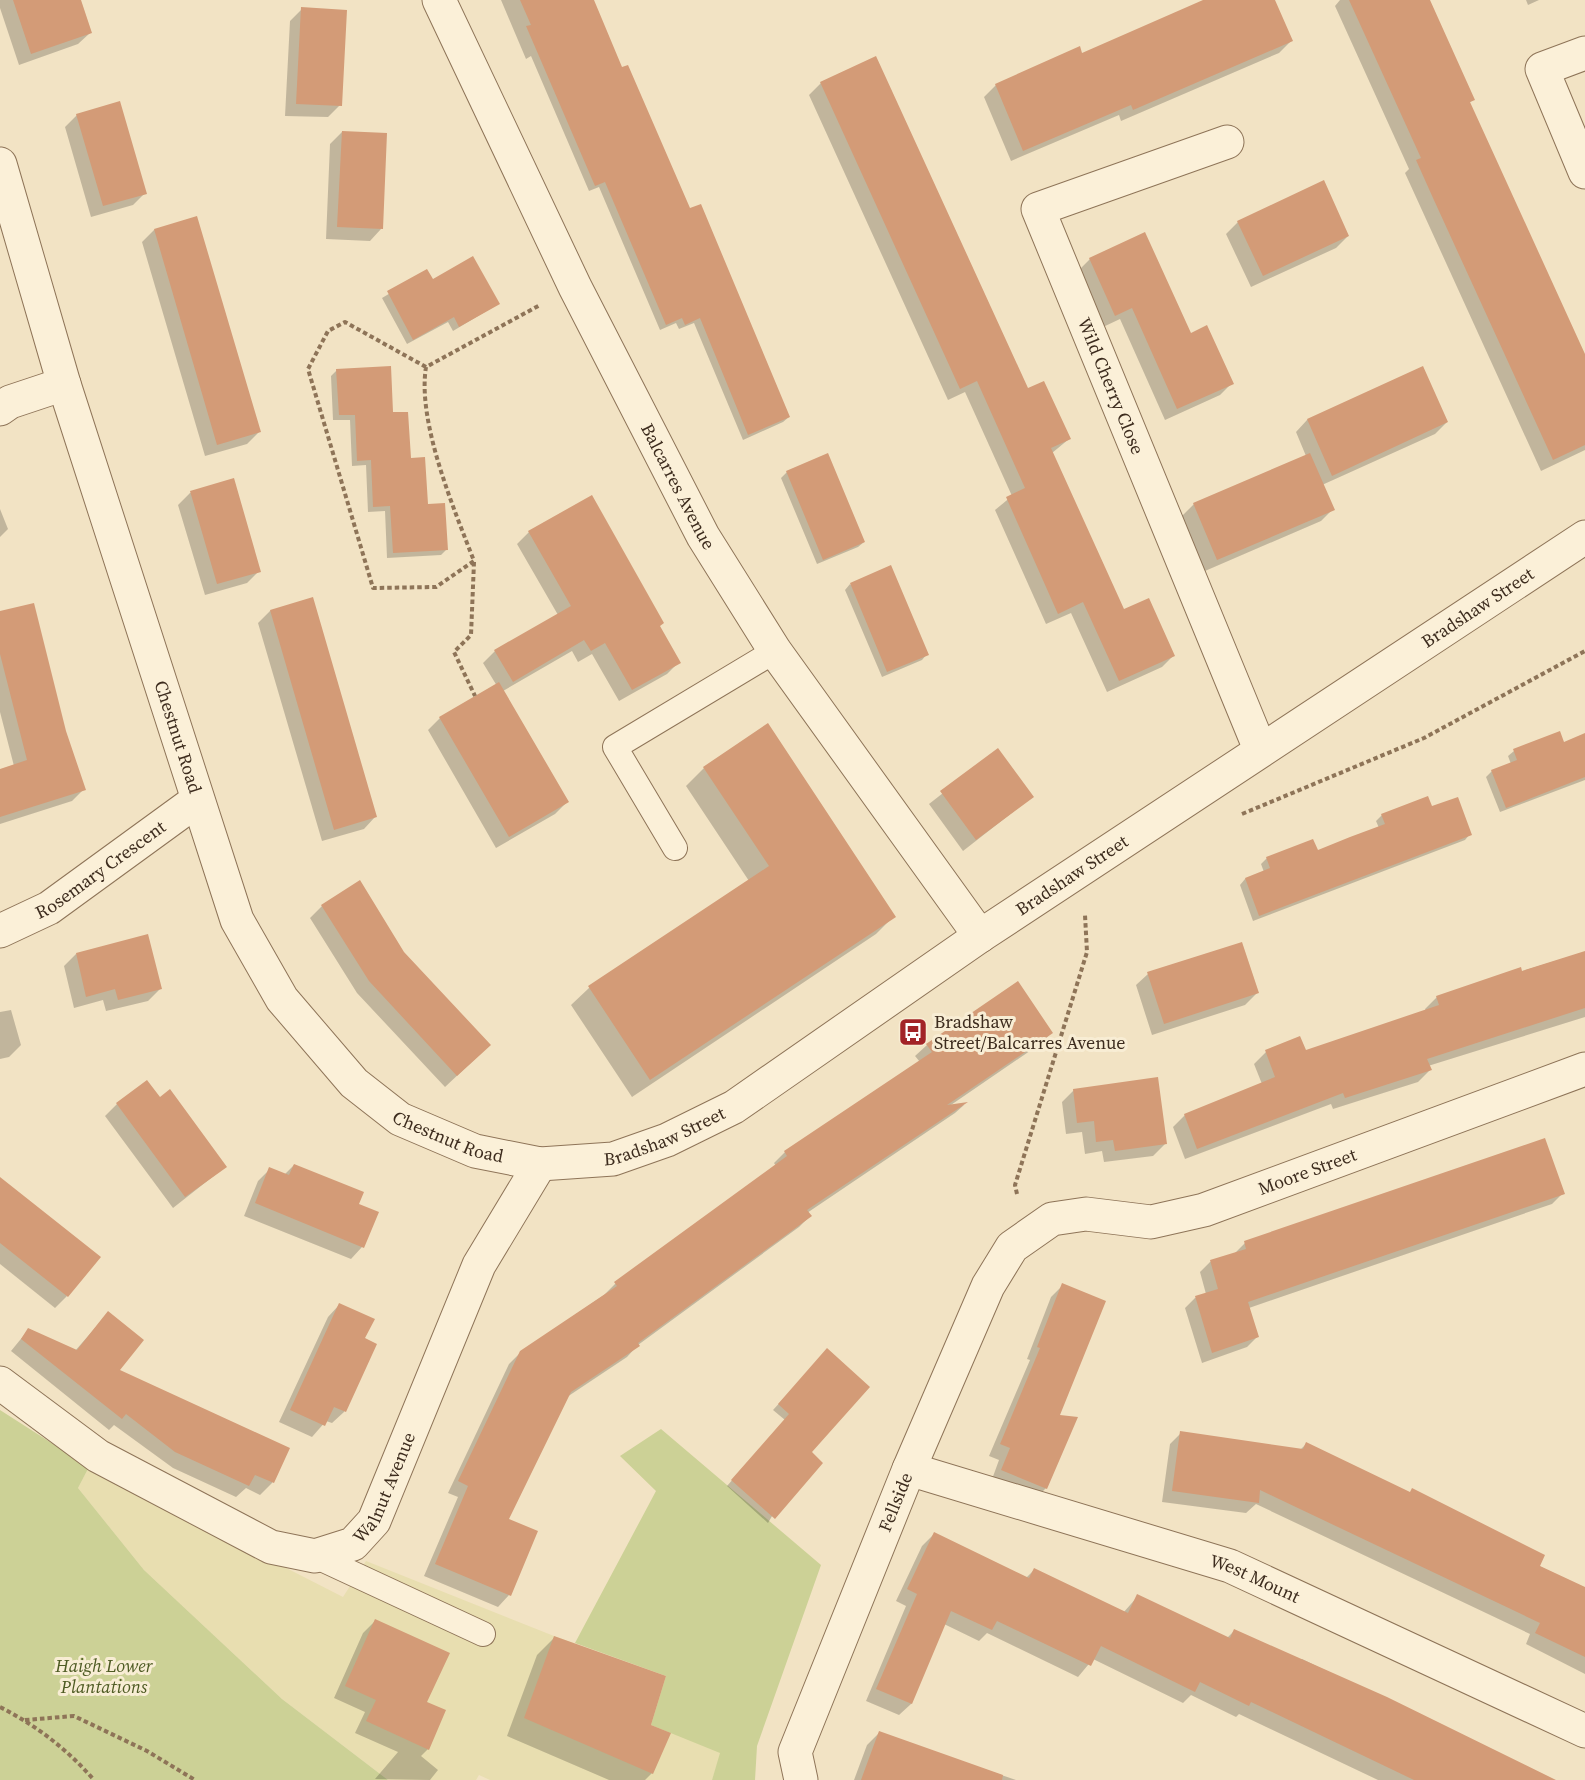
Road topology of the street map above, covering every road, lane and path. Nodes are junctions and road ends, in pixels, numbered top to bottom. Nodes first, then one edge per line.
1 (439, 0) edge
2 (1585, 53) edge
3 (1227, 142) dead end
4 (0, 164) edge
5 (1585, 172) edge
6 (575, 287) junction
7 (426, 367) junction
8 (64, 384) junction
9 (0, 409) edge
10 (1585, 537) edge
11 (474, 561) junction
12 (775, 651) junction
13 (1585, 651) edge
14 (475, 696) dead end
15 (1260, 749) junction
16 (1210, 784) junction
17 (196, 801) junction
18 (675, 848) dead end
19 (1082, 868) junction
20 (0, 931) edge
21 (980, 936) junction
22 (1582, 1078) edge
23 (540, 1164) junction
24 (1025, 1236) junction
25 (0, 1383) edge
26 (909, 1469) junction
27 (315, 1556) junction
28 (483, 1634) dead end
29 (0, 1707) edge
30 (25, 1720) junction
31 (1585, 1731) edge
32 (94, 1780) edge
33 (195, 1780) edge
34 (801, 1780) edge

1 - 6 street, Balcarres Avenue
2 - 5 street
3 - 15 street, Wild Cherry Close
4 - 8 street, Chestnut Road
6 - 7 path
6 - 12 street, Balcarres Avenue
7 - 11 path
7 - 11 path
8 - 9 street
8 - 17 street, Chestnut Road
10 - 15 street, Bradshaw Street
11 - 14 path
12 - 18 lane
12 - 21 street, Balcarres Avenue
13 - 16 path
15 - 16 street, Bradshaw Street
16 - 19 street, Bradshaw Street
17 - 20 street, Rosemary Crescent
17 - 23 street, Chestnut Road
19 - 21 street, Bradshaw Street
19 - 24 path
21 - 23 street, Bradshaw Street
22 - 24 street, Moore Street
23 - 27 street, Walnut Avenue
24 - 26 street, Fellside
25 - 27 street, Walnut Avenue
26 - 31 street, West Mount
26 - 34 street, Fellside
27 - 28 lane
29 - 30 path
30 - 32 path
30 - 33 path

